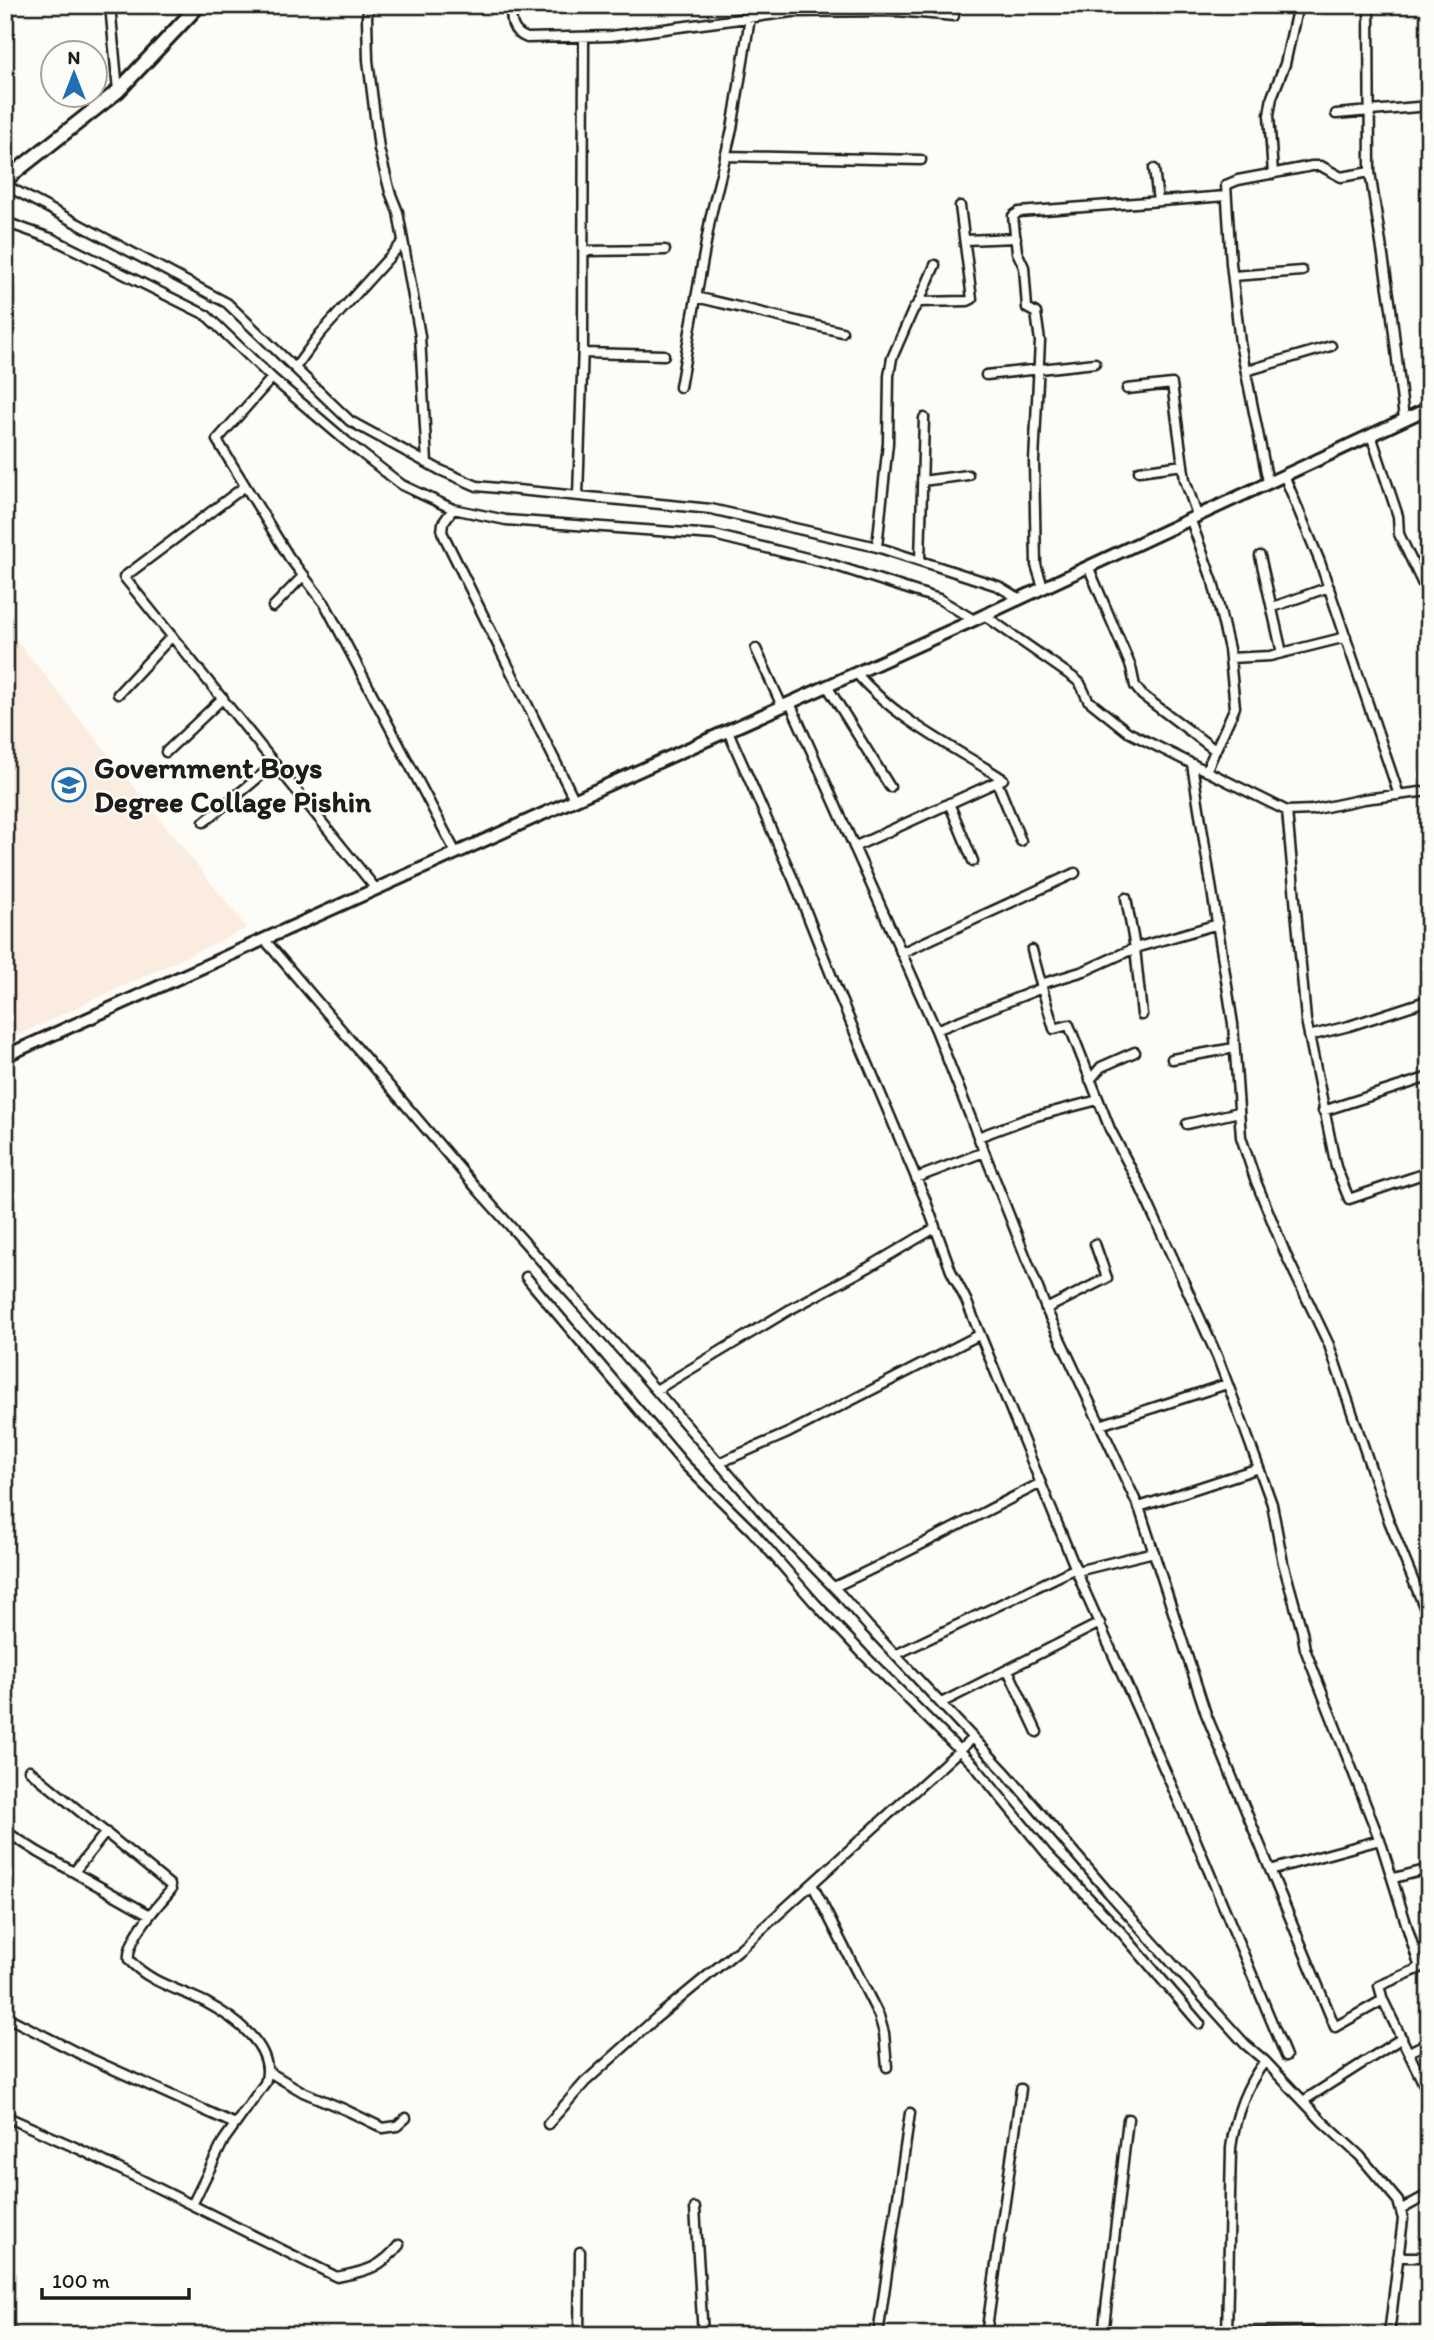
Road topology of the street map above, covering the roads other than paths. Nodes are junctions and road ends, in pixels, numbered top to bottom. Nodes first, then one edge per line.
1 (110, 5) edge
2 (199, 5) edge
3 (369, 5) edge
4 (511, 5) edge
5 (1298, 5) edge
6 (1369, 5) edge
7 (954, 16) dead end
8 (750, 18) junction
9 (584, 37) junction
10 (118, 91) junction
11 (1429, 106) edge
12 (1369, 110) junction
13 (1336, 114) dead end
14 (725, 156) junction
15 (921, 160) dead end
16 (1154, 169) dead end
17 (1370, 172) junction
18 (1273, 173) junction
19 (8, 175) edge
20 (5, 186) edge
21 (1226, 196) junction
22 (1158, 201) junction
23 (960, 206) dead end
24 (5, 222) edge
25 (1016, 238) junction
26 (965, 240) junction
27 (403, 242) junction
28 (665, 250) dead end
29 (584, 251) junction
30 (935, 265) dead end
31 (1303, 271) dead end
32 (1233, 276) junction
33 (696, 297) junction
34 (919, 302) junction
35 (842, 331) dead end
36 (1331, 346) dead end
37 (583, 354) junction
38 (664, 355) dead end
39 (1095, 363) dead end
40 (295, 368) junction
41 (1039, 369) junction
42 (1246, 371) junction
43 (986, 375) dead end
44 (272, 378) junction
45 (680, 387) dead end
46 (1127, 389) dead end
47 (1429, 408) edge
48 (924, 418) dead end
49 (1404, 419) junction
50 (1371, 435) junction
51 (427, 463) junction
52 (1183, 465) junction
53 (1139, 471) dead end
54 (968, 475) dead end
55 (1284, 475) junction
56 (922, 481) junction
57 (1268, 482) junction
58 (244, 487) junction
59 (578, 496) junction
60 (453, 509) junction
61 (1194, 517) junction
62 (877, 547) junction
63 (1260, 556) dead end
64 (920, 561) junction
65 (1088, 566) junction
66 (304, 575) junction
67 (1043, 587) junction
68 (1329, 587) junction
69 (1429, 597) edge
70 (1018, 598) junction
71 (273, 607) dead end
72 (1273, 607) junction
73 (979, 618) junction
74 (172, 636) junction
75 (1346, 637) junction
76 (756, 649) dead end
77 (1282, 653) junction
78 (1230, 658) junction
79 (856, 673) junction
80 (827, 686) junction
81 (118, 694) dead end
82 (223, 698) junction
83 (786, 705) junction
84 (728, 730) junction
85 (166, 752) dead end
86 (1214, 753) junction
87 (275, 764) junction
88 (1192, 764) junction
89 (1207, 769) junction
90 (997, 782) junction
91 (890, 786) dead end
92 (1429, 791) edge
93 (1399, 795) junction
94 (574, 799) junction
95 (949, 803) junction
96 (1287, 811) junction
97 (204, 822) dead end
98 (1021, 841) dead end
99 (854, 847) junction
100 (456, 853) junction
101 (973, 860) dead end
102 (1075, 873) dead end
103 (376, 888) junction
104 (1126, 898) dead end
105 (1218, 924) junction
106 (264, 939) junction
107 (1135, 948) junction
108 (1032, 950) dead end
109 (901, 953) junction
110 (1041, 986) junction
111 (1429, 1000) edge
112 (1142, 1015) dead end
113 (936, 1030) junction
114 (1309, 1036) junction
115 (1234, 1048) junction
116 (1135, 1052) dead end
117 (5, 1056) edge
118 (1172, 1059) dead end
119 (1429, 1077) edge
120 (1090, 1080) junction
121 (1098, 1100) junction
122 (1323, 1111) junction
123 (1238, 1112) junction
124 (1187, 1124) dead end
125 (978, 1137) junction
126 (984, 1152) junction
127 (1429, 1172) edge
128 (916, 1178) junction
129 (935, 1228) junction
130 (1095, 1244) dead end
131 (526, 1277) dead end
132 (1046, 1308) junction
133 (979, 1335) junction
134 (1227, 1384) junction
135 (656, 1390) junction
136 (1100, 1425) junction
137 (719, 1463) junction
138 (1259, 1468) junction
139 (1041, 1483) junction
140 (1139, 1507) junction
141 (1154, 1552) junction
142 (1076, 1569) junction
143 (834, 1587) junction
144 (1429, 1619) edge
145 (1100, 1623) junction
146 (895, 1655) junction
147 (1008, 1670) junction
148 (940, 1703) junction
149 (1037, 1732) dead end
150 (973, 1738) junction
151 (959, 1752) junction
152 (29, 1770) dead end
153 (5, 1831) edge
154 (106, 1832) junction
155 (1380, 1840) junction
156 (1429, 1869) edge
157 (1270, 1870) junction
158 (74, 1872) junction
159 (1394, 1878) junction
160 (812, 1884) junction
161 (150, 1915) junction
162 (1429, 1944) edge
163 (1416, 1953) junction
164 (1384, 2000) junction
165 (5, 2016) edge
166 (1200, 2024) dead end
167 (1402, 2038) junction
168 (1429, 2042) edge
169 (1409, 2052) junction
170 (1286, 2056) dead end
171 (1265, 2061) junction
172 (887, 2067) dead end
173 (269, 2072) junction
174 (1021, 2089) dead end
175 (1429, 2095) edge
176 (1303, 2101) junction
177 (911, 2113) dead end
178 (5, 2116) edge
179 (406, 2118) dead end
180 (1128, 2119) dead end
181 (235, 2124) junction
182 (548, 2124) dead end
183 (1429, 2194) edge
184 (192, 2205) junction
185 (695, 2208) dead end
186 (1402, 2209) junction
187 (399, 2245) dead end
188 (580, 2252) dead end
189 (1429, 2256) edge
190 (1398, 2257) junction
191 (5, 2330) edge
192 (1227, 2334) edge
193 (17, 2335) edge
194 (579, 2335) edge
195 (703, 2335) edge
196 (878, 2335) edge
197 (986, 2335) edge
198 (1103, 2335) edge
199 (1184, 2335) edge
200 (1333, 2335) edge
201 (1389, 2335) edge

1 - 10 street
2 - 10 main road
3 - 27 street
4 - 9 street
5 - 18 street
6 - 12 street
7 - 8 street
8 - 9 street
8 - 14 street
9 - 29 street
10 - 19 main road
11 - 12 street
12 - 13 street
12 - 17 street
14 - 15 street
14 - 33 street
16 - 22 street
17 - 18 street
17 - 49 street
18 - 21 street
20 - 40 street
21 - 22 street
21 - 32 street
22 - 25 street
23 - 26 street
24 - 44 street
25 - 26 street
25 - 41 street
26 - 34 street
27 - 40 street
27 - 51 street
28 - 29 street
29 - 37 street
30 - 34 street
31 - 32 street
32 - 42 street
33 - 35 street
33 - 45 street
34 - 62 street
36 - 42 street
37 - 38 street
37 - 59 street
39 - 41 street
40 - 51 street
41 - 43 street
41 - 67 street
42 - 57 street
44 - 58 street
44 - 60 street
46 - 52 street
47 - 49 main road
48 - 56 street
49 - 50 main road
50 - 55 main road
50 - 69 street
51 - 59 street
52 - 53 street
52 - 61 street
54 - 56 street
55 - 57 main road
55 - 68 street
56 - 64 street
57 - 61 main road
58 - 66 street
58 - 74 street
59 - 62 street
60 - 73 street
60 - 94 street
61 - 65 main road
61 - 78 street
62 - 64 street
63 - 72 street
64 - 70 street
65 - 67 main road
65 - 86 street
66 - 71 street
66 - 100 street
67 - 70 main road
68 - 72 street
68 - 75 street
70 - 73 main road
72 - 77 street
73 - 79 main road
73 - 88 street
74 - 81 street
74 - 82 street
75 - 77 street
75 - 93 street
76 - 83 street
77 - 78 street
78 - 86 street
79 - 80 main road
79 - 90 street
80 - 83 main road
80 - 91 street
82 - 85 street
82 - 87 street
83 - 84 main road
83 - 99 street
84 - 94 main road
84 - 128 street
86 - 89 street
87 - 97 street
87 - 103 street
88 - 89 street
88 - 105 street
89 - 96 street
90 - 95 street
90 - 98 street
92 - 93 street
93 - 96 street
94 - 100 main road
95 - 99 street
95 - 101 street
96 - 114 street
99 - 109 street
100 - 103 main road
102 - 109 street
103 - 106 main road
104 - 107 street
105 - 107 street
105 - 115 street
106 - 117 main road
106 - 135 street
107 - 110 street
107 - 112 street
108 - 110 street
109 - 113 street
110 - 113 street
110 - 120 street
111 - 114 street
113 - 125 street
114 - 122 street
115 - 118 street
115 - 123 street
116 - 120 street
119 - 122 street
120 - 121 street
121 - 125 street
121 - 134 street
122 - 127 street
123 - 124 street
123 - 144 street
125 - 126 street
126 - 128 street
126 - 132 street
128 - 129 street
129 - 133 street
129 - 135 street
130 - 132 street
131 - 151 street
132 - 136 street
133 - 137 street
133 - 139 street
134 - 136 street
134 - 138 street
135 - 137 street
136 - 140 street
137 - 143 street
138 - 140 street
138 - 155 street
139 - 142 street
139 - 143 street
140 - 141 street
141 - 142 street
141 - 157 street
142 - 145 street
142 - 146 street
143 - 146 street
145 - 147 street
145 - 170 street
146 - 148 street
147 - 148 street
147 - 149 street
148 - 150 street
150 - 151 street
150 - 171 street
151 - 160 street
151 - 166 street
152 - 154 street
153 - 158 street
154 - 158 street
154 - 161 street
155 - 157 street
155 - 159 street
156 - 159 street
157 - 164 street
158 - 161 street
159 - 163 street
160 - 172 street
160 - 182 street
161 - 173 street
162 - 163 street
163 - 164 street
164 - 167 street
165 - 181 street
167 - 169 street
167 - 176 street
168 - 169 street
169 - 175 street
171 - 176 street
171 - 192 street
173 - 179 street
173 - 181 street
174 - 197 street
176 - 186 street
177 - 196 street
178 - 184 street
180 - 198 street
181 - 184 street
183 - 186 street
184 - 187 street
185 - 195 street
186 - 190 street
188 - 194 street
189 - 190 street
190 - 201 street
191 - 193 street
192 - 199 street
192 - 200 street

